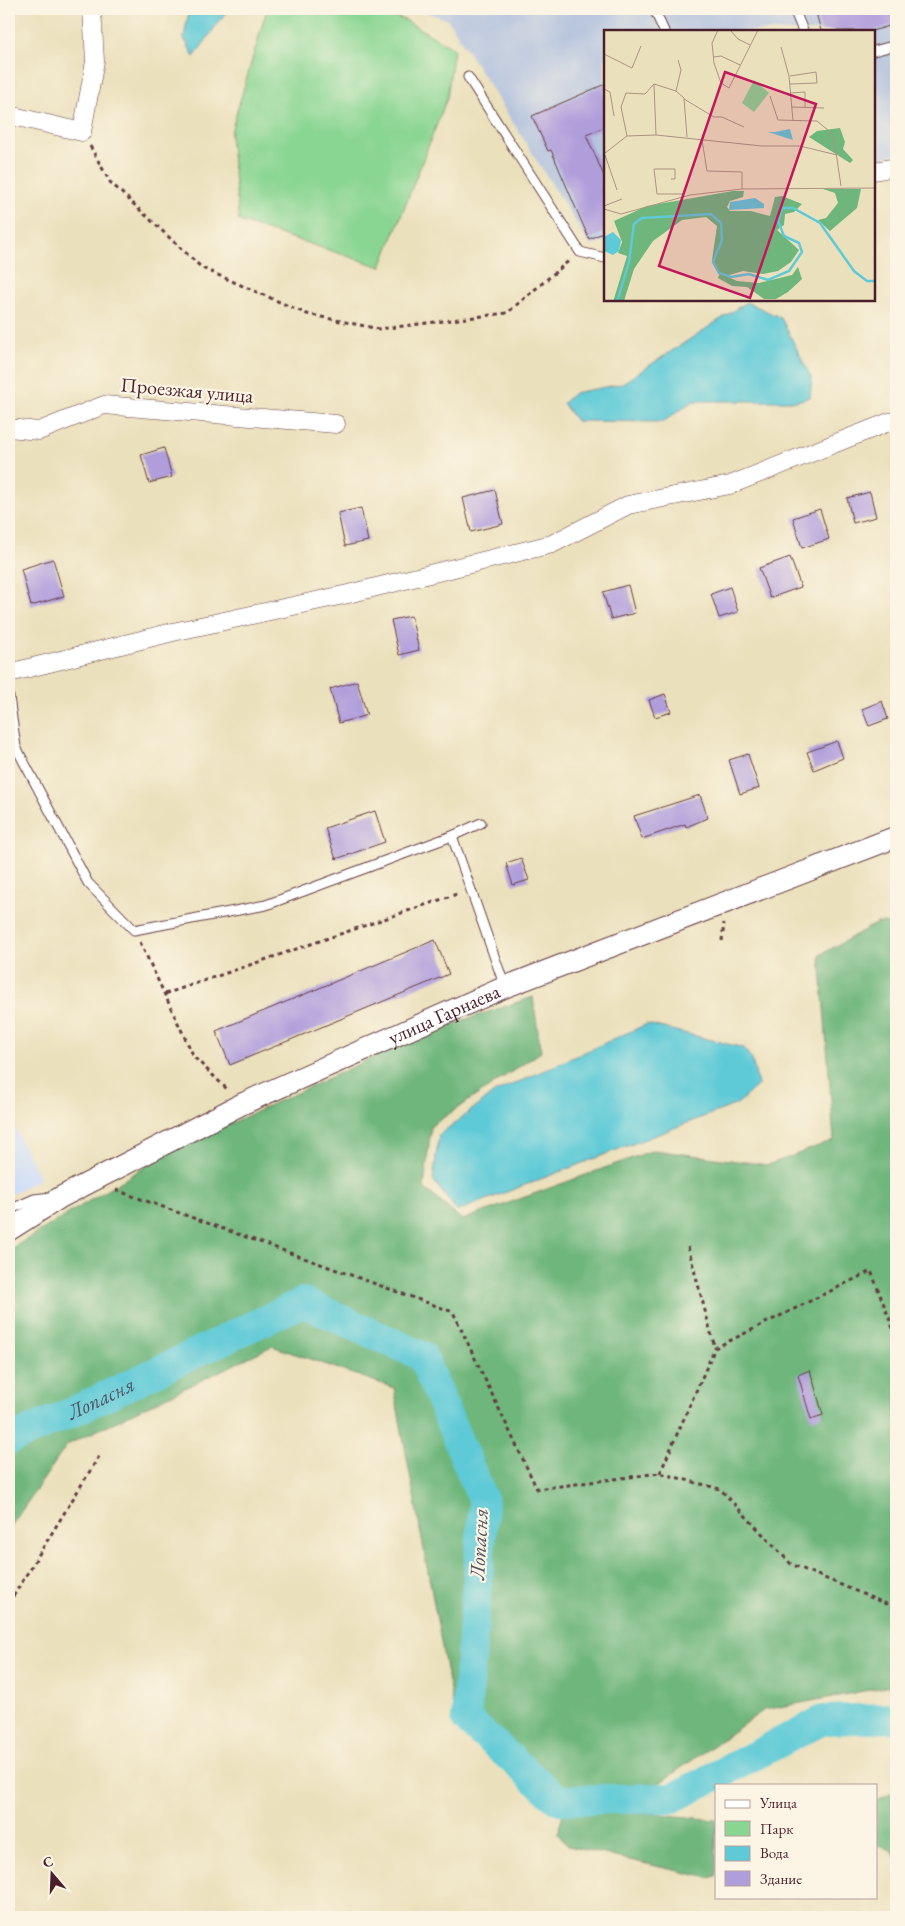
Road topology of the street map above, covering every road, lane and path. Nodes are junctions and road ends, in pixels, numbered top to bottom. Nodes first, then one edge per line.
1 (92, 9) edge
2 (654, 9) edge
3 (794, 9) edge
4 (664, 30) edge
5 (803, 30) edge
6 (896, 44) edge
7 (875, 51) edge
8 (468, 77) dead end
9 (9, 115) edge
10 (82, 132) junction
11 (896, 167) edge
12 (875, 171) edge
13 (580, 252) junction
14 (604, 258) edge
15 (896, 422) edge
16 (336, 424) dead end
17 (9, 428) edge
18 (9, 673) edge
19 (9, 697) edge
20 (481, 823) dead end
21 (452, 836) junction
22 (896, 837) edge
23 (471, 889) junction
24 (134, 930) junction
25 (505, 987) junction
26 (165, 994) junction
27 (242, 1104) junction
28 (92, 1181) junction
29 (61, 1197) junction
30 (9, 1210) edge
31 (9, 1230) edge
32 (688, 1247) dead end
33 (896, 1336) edge
34 (715, 1348) junction
35 (896, 1393) edge
36 (892, 1410) dead end
37 (101, 1453) dead end
38 (660, 1473) junction
39 (9, 1603) edge
40 (896, 1608) edge

1 - 10 street
2 - 4 lane
3 - 5 lane
6 - 7 lane
8 - 13 lane
9 - 10 street
10 - 13 path
11 - 12 street
13 - 14 lane
15 - 18 street
16 - 17 street, Проезжая улица
19 - 24 lane
20 - 21 lane
21 - 23 lane
21 - 24 lane
22 - 25 street, улица Гарнаева
23 - 25 lane
23 - 26 path
24 - 26 path
25 - 27 street, улица Гарнаева
26 - 27 path
27 - 28 street, улица Гарнаева
28 - 29 street, улица Гарнаева
28 - 38 path
29 - 30 lane
29 - 31 street, улица Гарнаева
32 - 34 path
33 - 34 path
34 - 38 path
35 - 36 path
37 - 39 path
38 - 40 path

